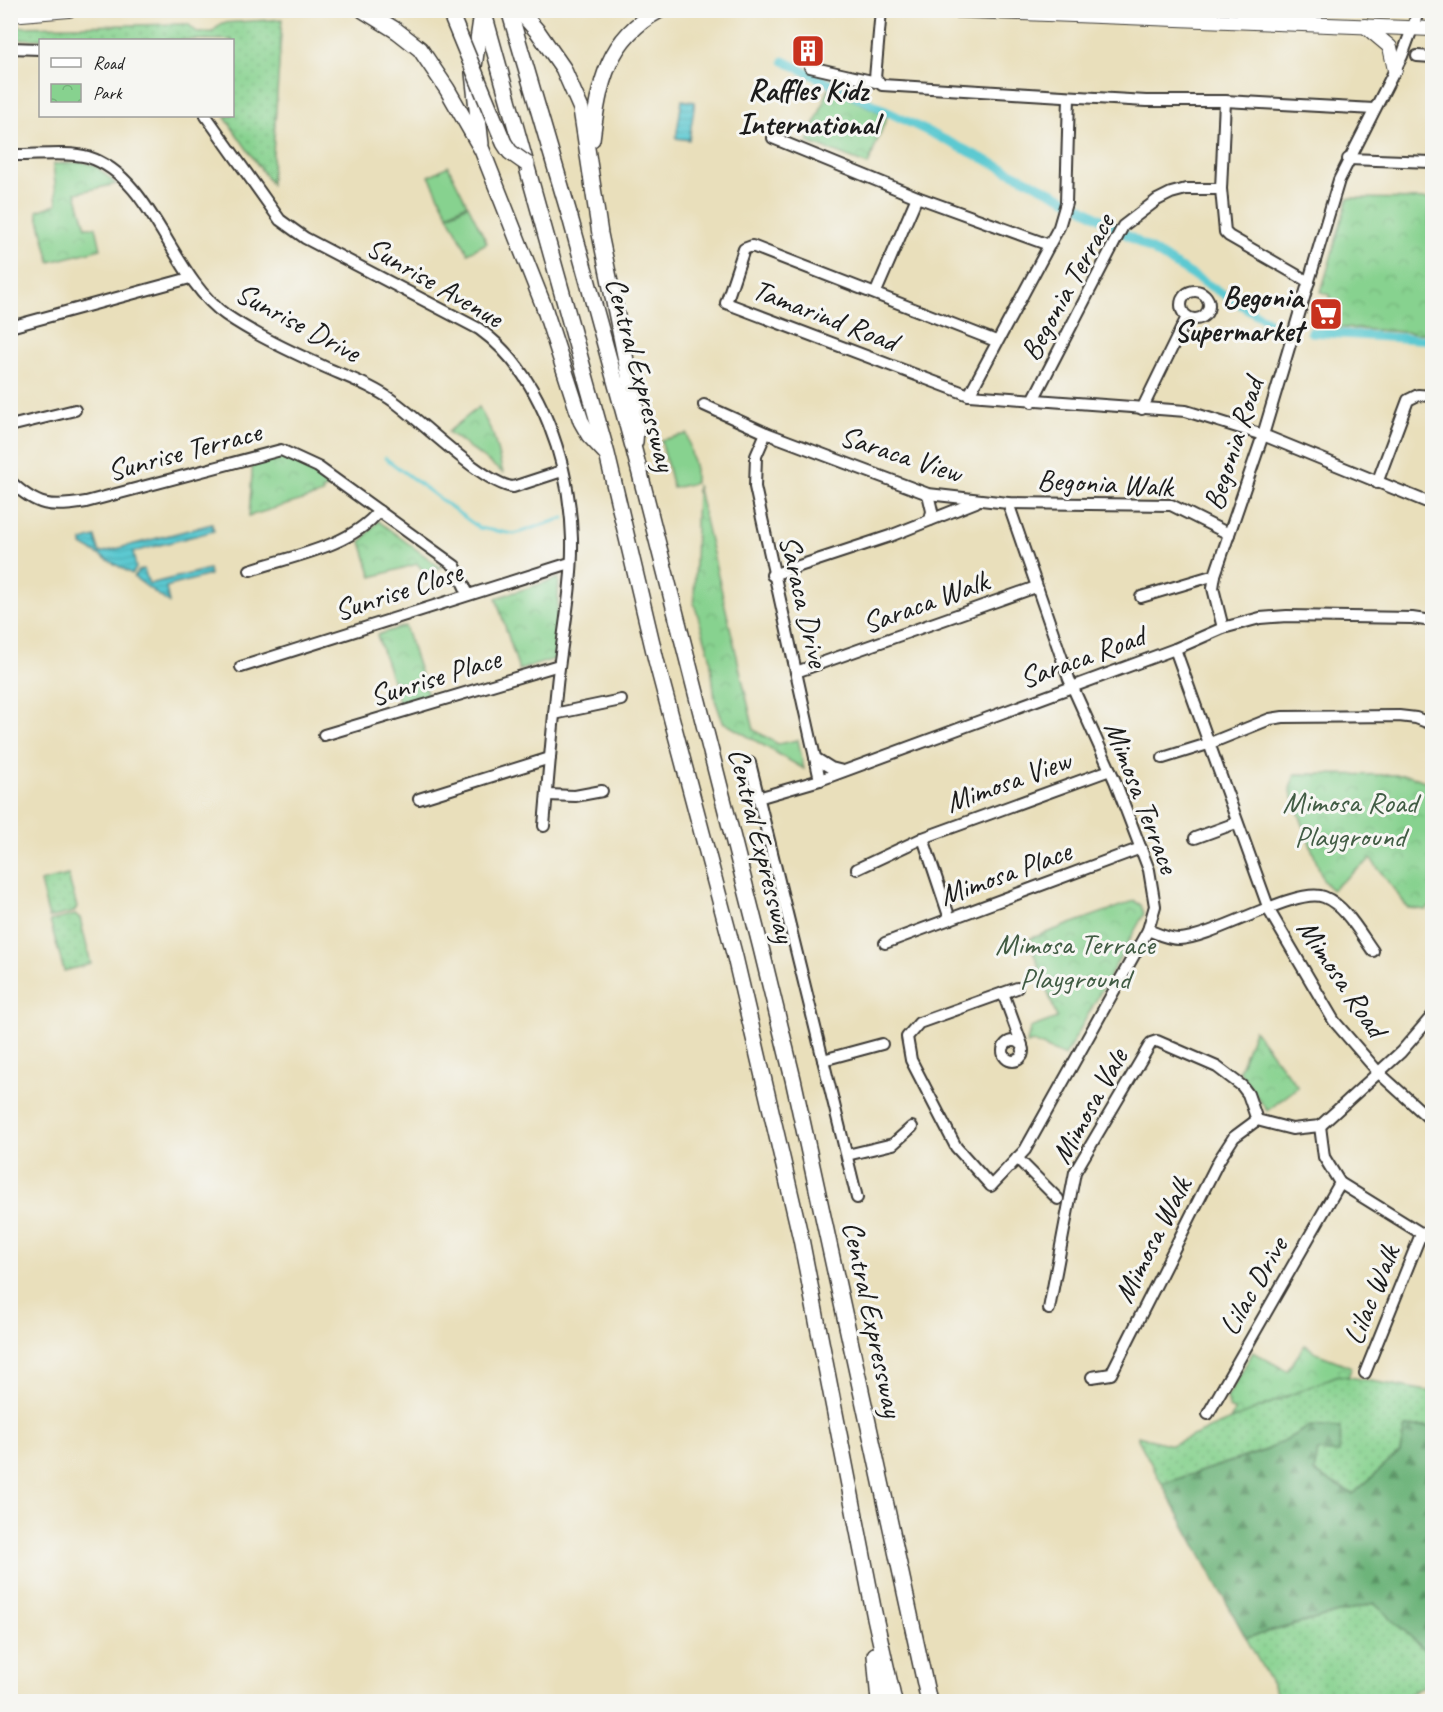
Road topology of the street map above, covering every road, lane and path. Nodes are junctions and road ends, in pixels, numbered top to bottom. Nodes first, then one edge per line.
1 (69, 10) edge
2 (363, 10) edge
3 (449, 10) edge
4 (482, 10) edge
5 (508, 10) edge
6 (519, 10) edge
7 (660, 10) edge
8 (880, 10) edge
9 (945, 10) edge
10 (1419, 10) edge
11 (10, 15) edge
12 (1365, 26) junction
13 (1412, 28) junction
14 (1432, 29) edge
15 (10, 48) edge
16 (39, 50) edge
17 (1417, 56) dead end
18 (1432, 57) edge
19 (810, 67) dead end
20 (1395, 70) junction
21 (876, 82) junction
22 (1069, 97) junction
23 (1225, 101) junction
24 (1374, 110) junction
25 (207, 117) edge
26 (773, 138) dead end
27 (482, 150) junction
28 (590, 153) junction
29 (10, 155) edge
30 (1348, 159) junction
31 (1432, 162) edge
32 (526, 164) junction
33 (1221, 189) junction
34 (917, 197) junction
35 (1049, 245) junction
36 (190, 278) junction
37 (1309, 282) junction
38 (876, 292) junction
39 (1187, 317) dead end
40 (10, 327) edge
41 (996, 341) junction
42 (969, 395) junction
43 (1432, 396) edge
44 (1032, 402) junction
45 (704, 405) dead end
46 (1142, 409) junction
47 (75, 410) dead end
48 (10, 426) edge
49 (766, 433) junction
50 (1263, 435) junction
51 (634, 450) junction
52 (607, 454) junction
53 (562, 471) junction
54 (10, 482) edge
55 (1377, 483) junction
56 (928, 494) junction
57 (976, 502) junction
58 (1008, 503) junction
59 (1432, 504) edge
60 (379, 511) junction
61 (930, 520) junction
62 (1230, 534) junction
63 (570, 563) junction
64 (250, 570) dead end
65 (772, 575) junction
66 (1215, 575) junction
67 (1036, 587) junction
68 (468, 594) junction
69 (1142, 597) dead end
70 (1432, 621) edge
71 (1223, 628) junction
72 (1175, 649) junction
73 (559, 665) junction
74 (240, 668) dead end
75 (796, 672) junction
76 (1072, 686) junction
77 (621, 700) dead end
78 (554, 714) junction
79 (1432, 724) edge
80 (324, 735) dead end
81 (1208, 744) junction
82 (550, 758) junction
83 (815, 758) junction
84 (1163, 758) dead end
85 (750, 763) dead end
86 (1110, 770) junction
87 (843, 771) junction
88 (820, 780) junction
89 (602, 791) dead end
90 (547, 795) junction
91 (758, 798) junction
92 (418, 799) dead end
93 (1236, 823) junction
94 (544, 826) dead end
95 (923, 838) junction
96 (1195, 838) dead end
97 (1141, 848) junction
98 (858, 869) dead end
99 (1268, 908) junction
100 (950, 919) junction
101 (1148, 930) junction
102 (885, 943) dead end
103 (1373, 951) dead end
104 (1017, 988) dead end
105 (1004, 993) junction
106 (1432, 1016) edge
107 (882, 1044) dead end
108 (1022, 1045) dead end
109 (823, 1060) junction
110 (1379, 1073) junction
111 (1257, 1120) junction
112 (1432, 1121) edge
113 (1320, 1126) junction
114 (912, 1127) dead end
115 (847, 1155) junction
116 (1017, 1158) junction
117 (1340, 1183) junction
118 (857, 1198) dead end
119 (1058, 1199) dead end
120 (1421, 1234) junction
121 (1432, 1240) edge
122 (1048, 1309) dead end
123 (1365, 1373) dead end
124 (1092, 1377) dead end
125 (1208, 1414) dead end
126 (873, 1613) junction
127 (879, 1701) edge
128 (894, 1701) edge
129 (929, 1701) edge

1 - 11 main road
2 - 27 highway
3 - 32 highway, bridge
4 - 27 highway
4 - 32 highway, Central Expressway
5 - 51 highway, Central Expressway
6 - 28 highway
7 - 28 highway
8 - 21 street
9 - 12 main road
10 - 13 street, Begonia Road
12 - 13 main road
12 - 20 main road
13 - 14 main road
13 - 20 street, Begonia Road
15 - 16 street
17 - 18 street
19 - 21 street
20 - 24 street, Begonia Road
21 - 22 street
22 - 23 street
22 - 35 street
23 - 24 street
23 - 33 street
24 - 30 street, Begonia Road
25 - 53 street, Sunrise Avenue
26 - 34 street
27 - 52 highway
28 - 51 highway
29 - 36 street, Sunrise Drive
30 - 31 street
30 - 37 street, Begonia Road
32 - 52 highway, Central Expressway
33 - 37 street
33 - 44 street, Begonia Terrace
34 - 35 street
34 - 38 street, Tamarind Road
35 - 41 street
36 - 40 street
36 - 53 street, Sunrise Drive
37 - 50 street, Begonia Road
38 - 41 street, Tamarind Road
38 - 42 street, Tamarind Road
39 - 46 street
41 - 42 street
42 - 44 street
43 - 55 street
44 - 46 street
45 - 49 street, Saraca View
46 - 50 street
47 - 48 street
49 - 56 street, Saraca View
49 - 65 street, Saraca Drive
50 - 55 street
50 - 62 street, Begonia Road
51 - 129 highway, Central Expressway
52 - 126 highway, Central Expressway
53 - 63 street, Sunrise Avenue
54 - 60 street, Sunrise Terrace
55 - 59 street
56 - 57 street, Saraca View
56 - 61 street
57 - 58 street, Saraca View
57 - 61 street
58 - 62 street, Begonia Walk
58 - 67 street
60 - 64 street
60 - 68 street, Sunrise Terrace
61 - 65 street
62 - 66 street, Begonia Road
63 - 68 street, Sunrise Close
63 - 73 street, Sunrise Avenue
65 - 75 street, Saraca Drive
66 - 69 street
66 - 71 street, Begonia Road
67 - 75 street, Saraca Walk
67 - 76 street
68 - 74 street, Sunrise Close
70 - 71 street, Saraca Road
71 - 72 street, Saraca Road
72 - 76 street, Saraca Road
72 - 81 street, Mimosa Road
73 - 78 street, Sunrise Avenue
73 - 80 street, Sunrise Place
75 - 83 street, Saraca Drive
76 - 86 street, Mimosa Terrace
76 - 87 street, Saraca Road
77 - 78 street
78 - 82 street, Sunrise Avenue
79 - 81 street
81 - 84 street
81 - 93 street, Mimosa Road
82 - 90 street, Sunrise Avenue
82 - 92 street
83 - 87 street
83 - 88 street, Saraca Drive
85 - 91 street
86 - 95 street, Mimosa View
86 - 97 street, Mimosa Terrace
87 - 88 street, Saraca Road
88 - 91 street, Saraca Road
89 - 90 street
90 - 94 street, Sunrise Avenue
91 - 109 street
93 - 96 street
93 - 99 street, Mimosa Road
95 - 98 street, Mimosa View
95 - 100 street, Mimosa View
97 - 100 street, Mimosa Place
97 - 101 street, Mimosa Terrace
99 - 101 street, Mimosa Road
99 - 103 street, Mimosa Road
99 - 110 street, Mimosa Road
100 - 102 street, Mimosa Place
101 - 116 street, Mimosa Terrace
104 - 105 street
105 - 108 street
105 - 116 street, Mimosa Terrace
106 - 110 street
107 - 109 street
109 - 115 street
110 - 112 street, Mimosa Road
110 - 113 street
111 - 113 street
111 - 122 street, Mimosa Vale
111 - 124 street, Mimosa Walk
113 - 117 street
114 - 115 street
115 - 118 street
116 - 119 street
117 - 120 street
117 - 125 street, Lilac Drive
120 - 121 street
120 - 123 street, Lilac Walk
126 - 127 highway
126 - 128 highway, Central Expressway

